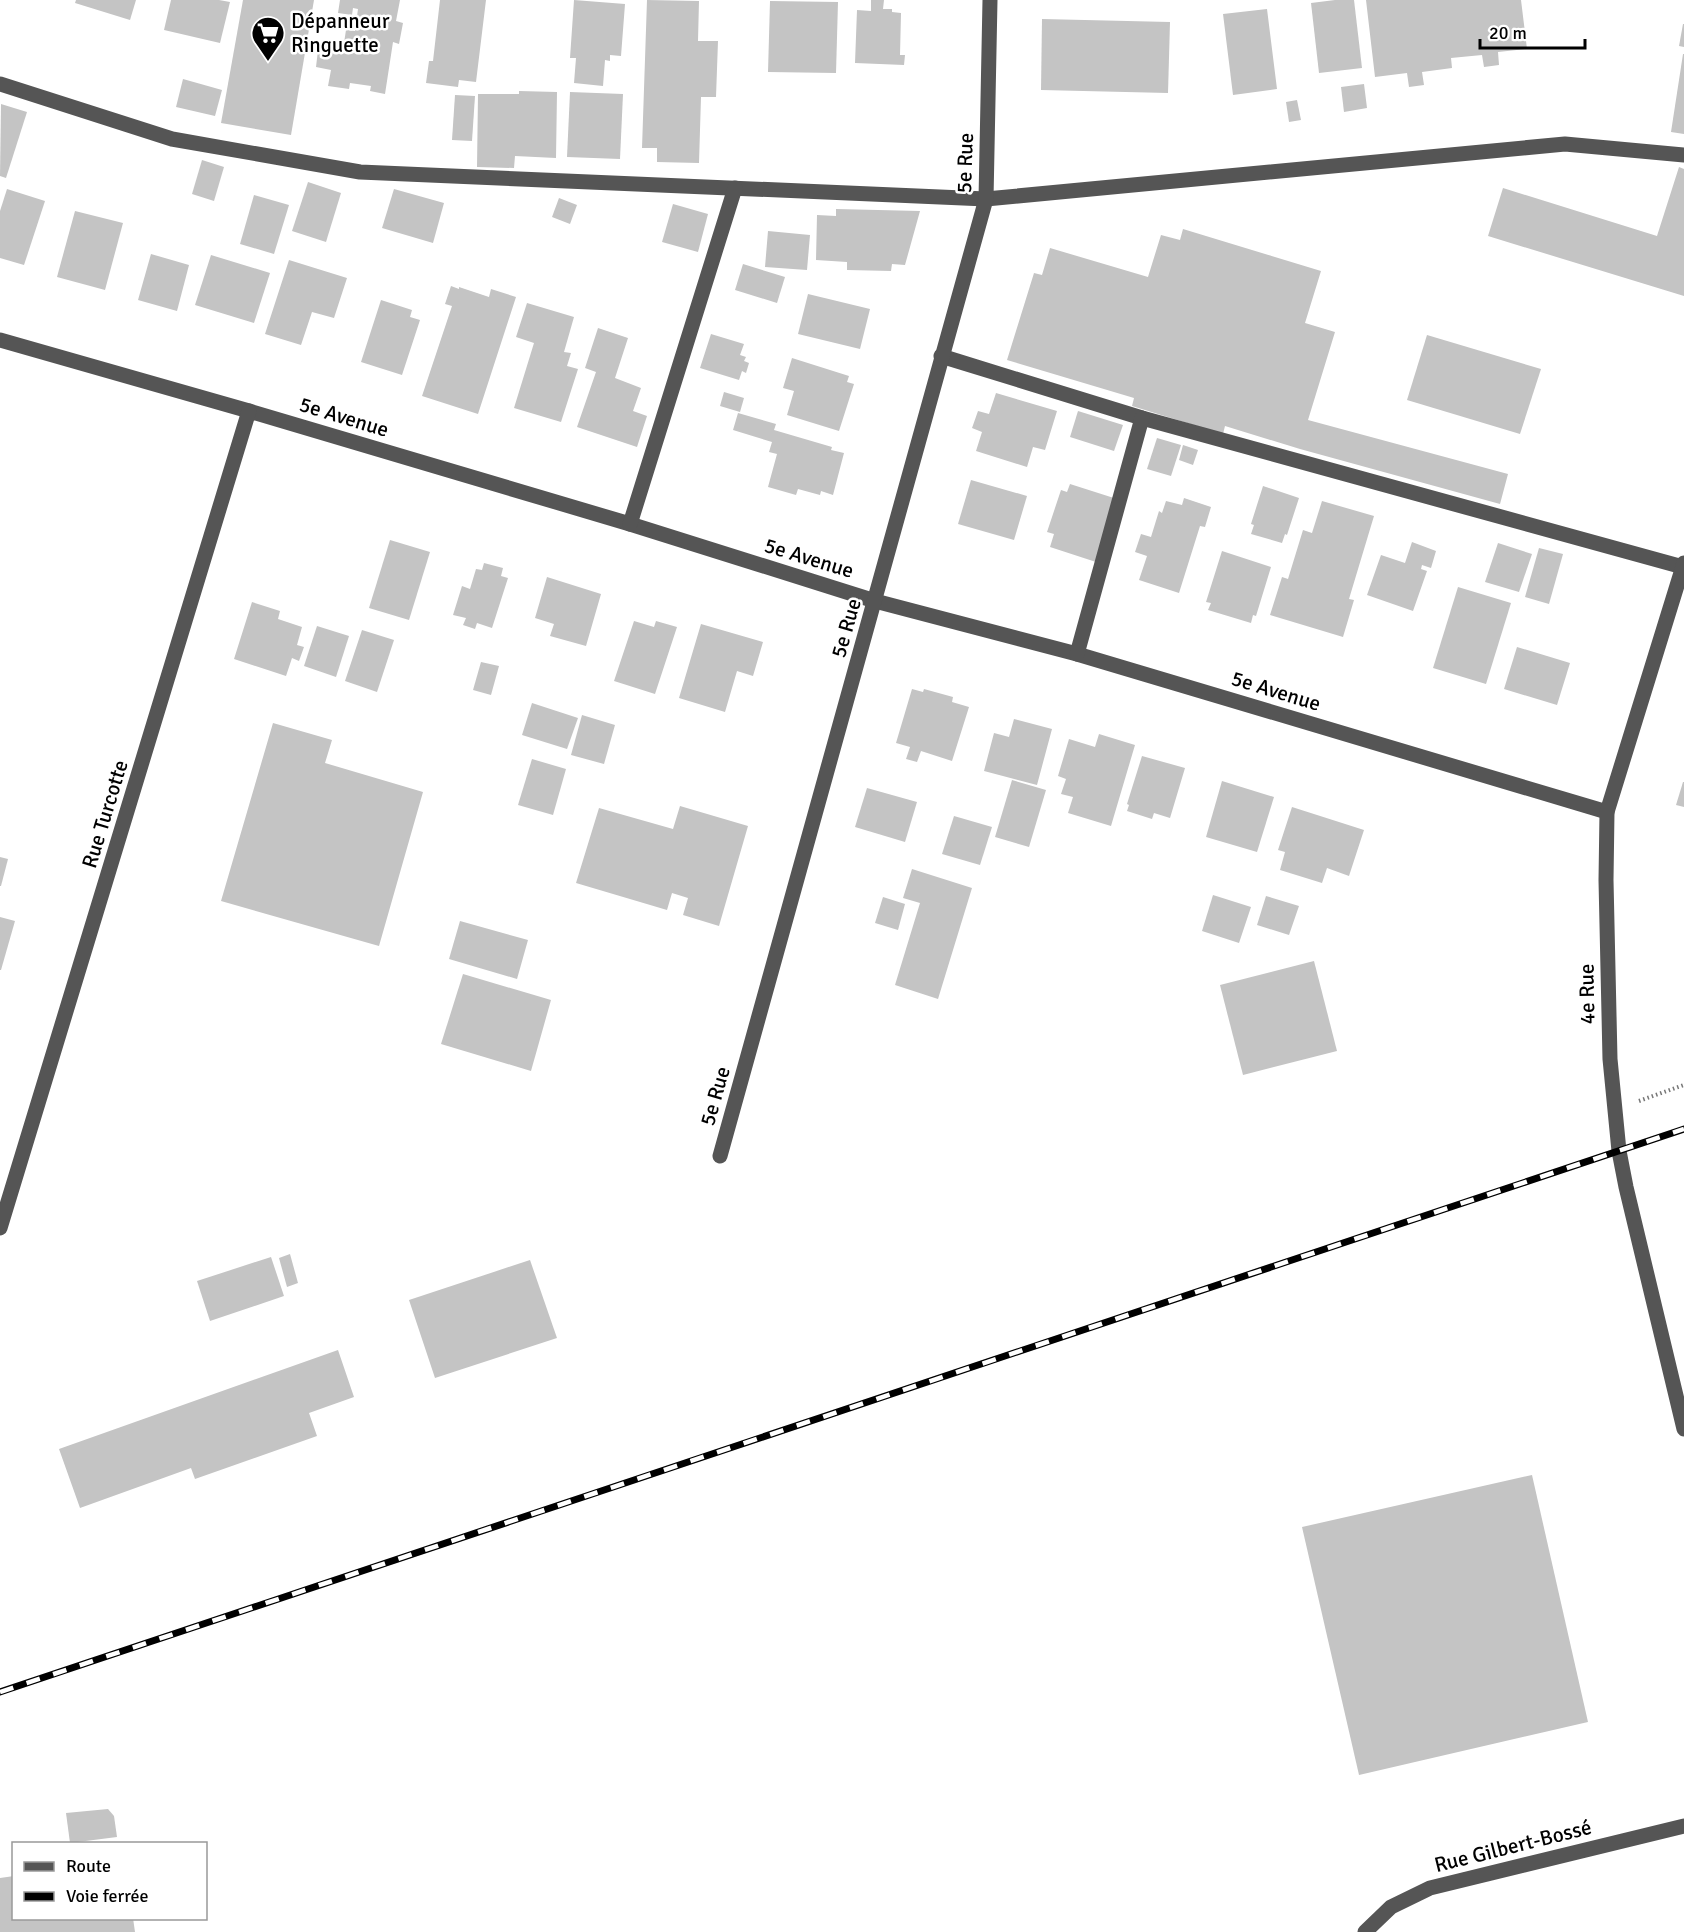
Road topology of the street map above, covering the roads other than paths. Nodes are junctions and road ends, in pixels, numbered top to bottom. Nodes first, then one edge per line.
1 (990, 0) edge
2 (0, 84) edge
3 (1684, 155) edge
4 (735, 188) junction
5 (986, 199) junction
6 (0, 340) edge
7 (941, 356) junction
8 (249, 411) junction
9 (1142, 418) junction
10 (630, 524) junction
11 (1683, 565) edge
12 (875, 601) junction
13 (1077, 654) junction
14 (1606, 812) junction
15 (720, 1156) dead end
16 (0, 1228) edge
17 (1684, 1429) edge
18 (1684, 1826) edge
19 (1365, 1932) edge

1 - 5 street, 5e Rue
2 - 4 street
3 - 5 street
4 - 5 street
4 - 10 street
5 - 7 street, 5e Rue
6 - 8 street, 5e Avenue
7 - 9 street
7 - 12 street, 5e Rue
8 - 10 street, 5e Avenue
8 - 16 street, Rue Turcotte
9 - 11 street
9 - 13 street
10 - 12 street, 5e Avenue
11 - 14 street, 4e Rue
12 - 13 street, 5e Avenue
12 - 15 street, 5e Rue
13 - 14 street, 5e Avenue
14 - 17 street, 4e Rue
18 - 19 street, Rue Gilbert-Bossé

